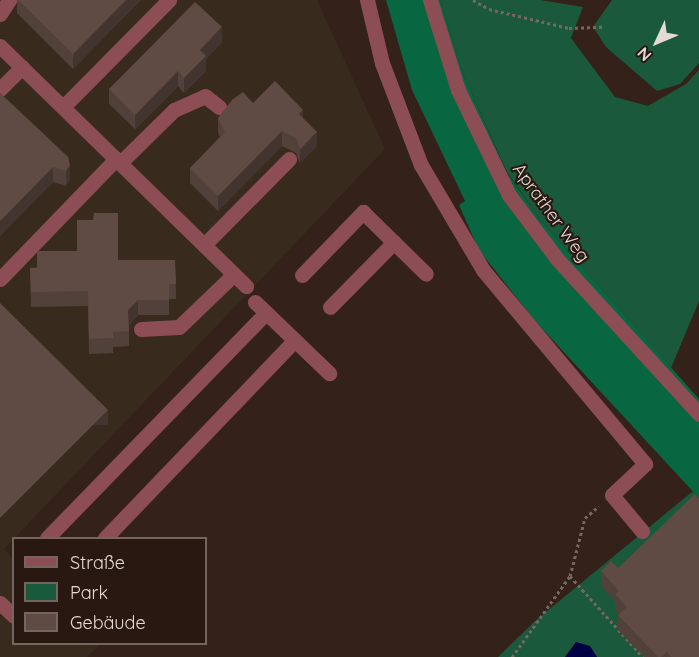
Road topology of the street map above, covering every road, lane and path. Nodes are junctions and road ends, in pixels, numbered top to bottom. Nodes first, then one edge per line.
1 (9, 0) edge
2 (168, 0) edge
3 (367, 0) edge
4 (430, 0) edge
5 (473, 0) edge
6 (0, 14) edge
7 (603, 27) dead end
8 (0, 46) edge
9 (22, 67) junction
10 (0, 89) edge
11 (63, 107) junction
12 (219, 107) dead end
13 (289, 159) dead end
14 (118, 161) junction
15 (394, 242) junction
16 (204, 245) junction
17 (234, 274) junction
18 (426, 274) dead end
19 (302, 275) dead end
20 (0, 279) edge
21 (246, 286) dead end
22 (330, 307) dead end
23 (141, 329) dead end
24 (295, 340) junction
25 (329, 373) dead end
26 (699, 414) edge
27 (612, 495) junction
28 (642, 531) dead end
29 (48, 537) edge
30 (106, 537) edge
31 (570, 576) junction
32 (0, 603) edge
33 (12, 614) edge
34 (512, 657) edge
35 (643, 657) edge

1 - 6 street
2 - 11 street
3 - 27 street
4 - 26 street, Aprather Weg
5 - 7 path
8 - 9 street
9 - 10 street
9 - 11 street
11 - 14 street
12 - 14 street
13 - 16 street
14 - 16 street
14 - 20 street
15 - 18 street
15 - 19 street
15 - 22 street
16 - 17 street
17 - 21 street
17 - 23 street
24 - 25 street
24 - 29 street
24 - 30 street
27 - 28 street
27 - 31 path
31 - 34 path
31 - 35 path
32 - 33 street

